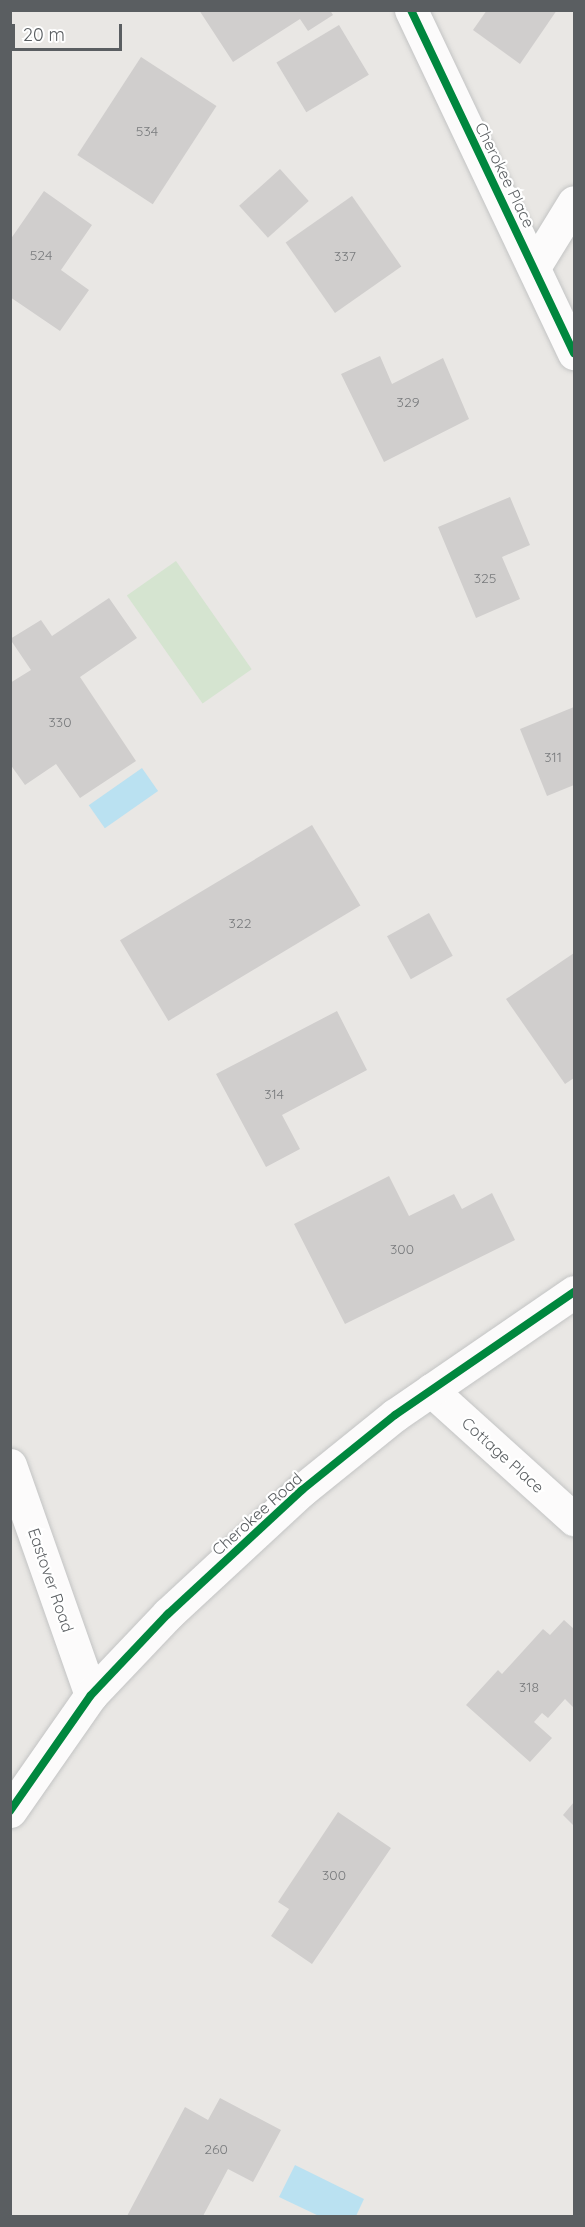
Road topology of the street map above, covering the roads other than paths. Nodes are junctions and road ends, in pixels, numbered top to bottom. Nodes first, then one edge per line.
1 (411, 10) edge
2 (574, 202) edge
3 (534, 267) junction
4 (574, 353) edge
5 (574, 1292) edge
6 (431, 1390) junction
7 (10, 1465) edge
8 (574, 1519) edge
9 (91, 1695) junction
10 (10, 1811) edge

1 - 3 street, Cherokee Place
2 - 3 street
3 - 4 street, Cherokee Place
5 - 6 street, Cherokee Road
6 - 8 street, Cottage Place
6 - 9 street, Cherokee Road
7 - 9 street, Eastover Road
9 - 10 street, Cherokee Road

